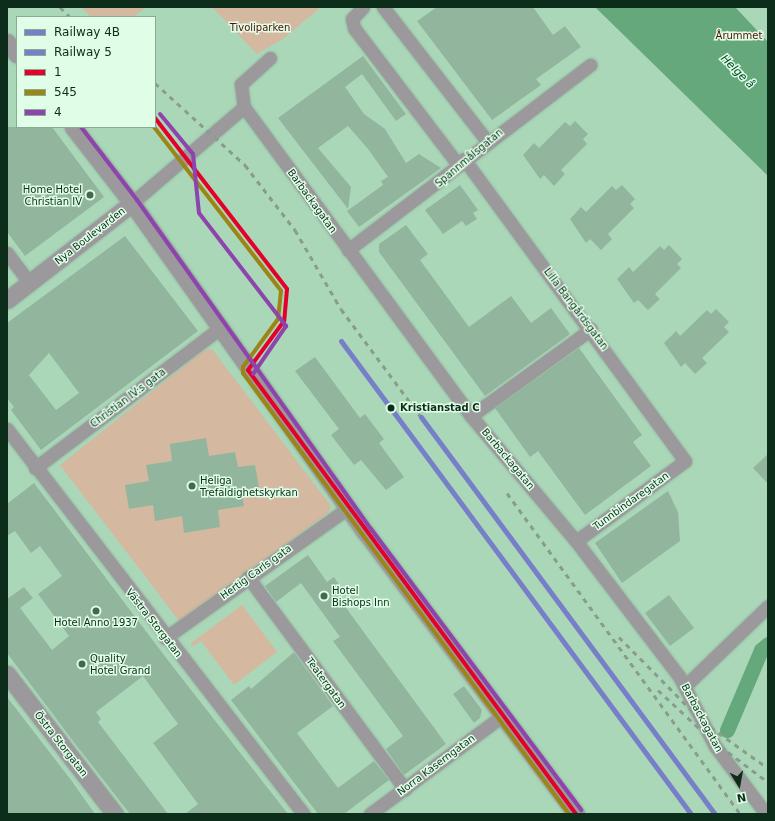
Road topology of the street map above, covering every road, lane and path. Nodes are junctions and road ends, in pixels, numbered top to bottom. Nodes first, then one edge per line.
1 (363, 7) edge
2 (383, 7) edge
3 (7, 42) edge
4 (16, 54) edge
5 (270, 58) dead end
6 (590, 65) dead end
7 (244, 107) junction
8 (74, 128) edge
9 (487, 141) junction
10 (462, 163) junction
11 (132, 203) junction
12 (348, 250) junction
13 (7, 253) edge
14 (30, 283) junction
15 (7, 300) edge
16 (220, 328) junction
17 (591, 329) junction
18 (471, 416) junction
19 (7, 429) edge
20 (685, 461) joint
21 (36, 468) junction
22 (348, 508) junction
23 (576, 540) junction
24 (248, 577) junction
25 (768, 606) edge
26 (165, 638) junction
27 (7, 674) edge
28 (684, 686) junction
29 (502, 716) junction
30 (404, 789) junction
31 (115, 814) edge
32 (304, 814) edge
33 (370, 814) edge
34 (576, 814) edge
35 (766, 814) edge

1 - 10 street, Lilla Bangårdsgatan
2 - 9 street
3 - 4 street
5 - 7 street
6 - 9 street, Spannmålsgatan
7 - 11 street, Nya Boulevarden
7 - 12 street, Barbackagatan
8 - 11 street
9 - 10 street, Spannmålsgatan
10 - 12 street, Spannmålsgatan
10 - 17 street, Lilla Bangårdsgatan
11 - 14 street, Nya Boulevarden
11 - 16 street
12 - 18 street, Barbackagatan
13 - 14 street
14 - 15 street, Nya Boulevarden
16 - 21 street, Christian IV:s gata
16 - 22 street
17 - 18 street
17 - 20 street, Lilla Bangårdsgatan
18 - 23 street, Barbackagatan
19 - 21 street, Västra Storgatan
20 - 23 street, Tunnbindaregatan
21 - 26 street, Västra Storgatan
22 - 24 street, Hertig Carls gata
22 - 29 street
23 - 28 street, Barbackagatan
24 - 26 street, Hertig Carls gata
24 - 30 street, Teatergatan
25 - 28 street
26 - 32 street, Västra Storgatan
27 - 31 street, Östra Storgatan
28 - 35 street, Barbackagatan
29 - 30 street, Norra Kaserngatan
29 - 34 street
30 - 33 street, Norra Kaserngatan

